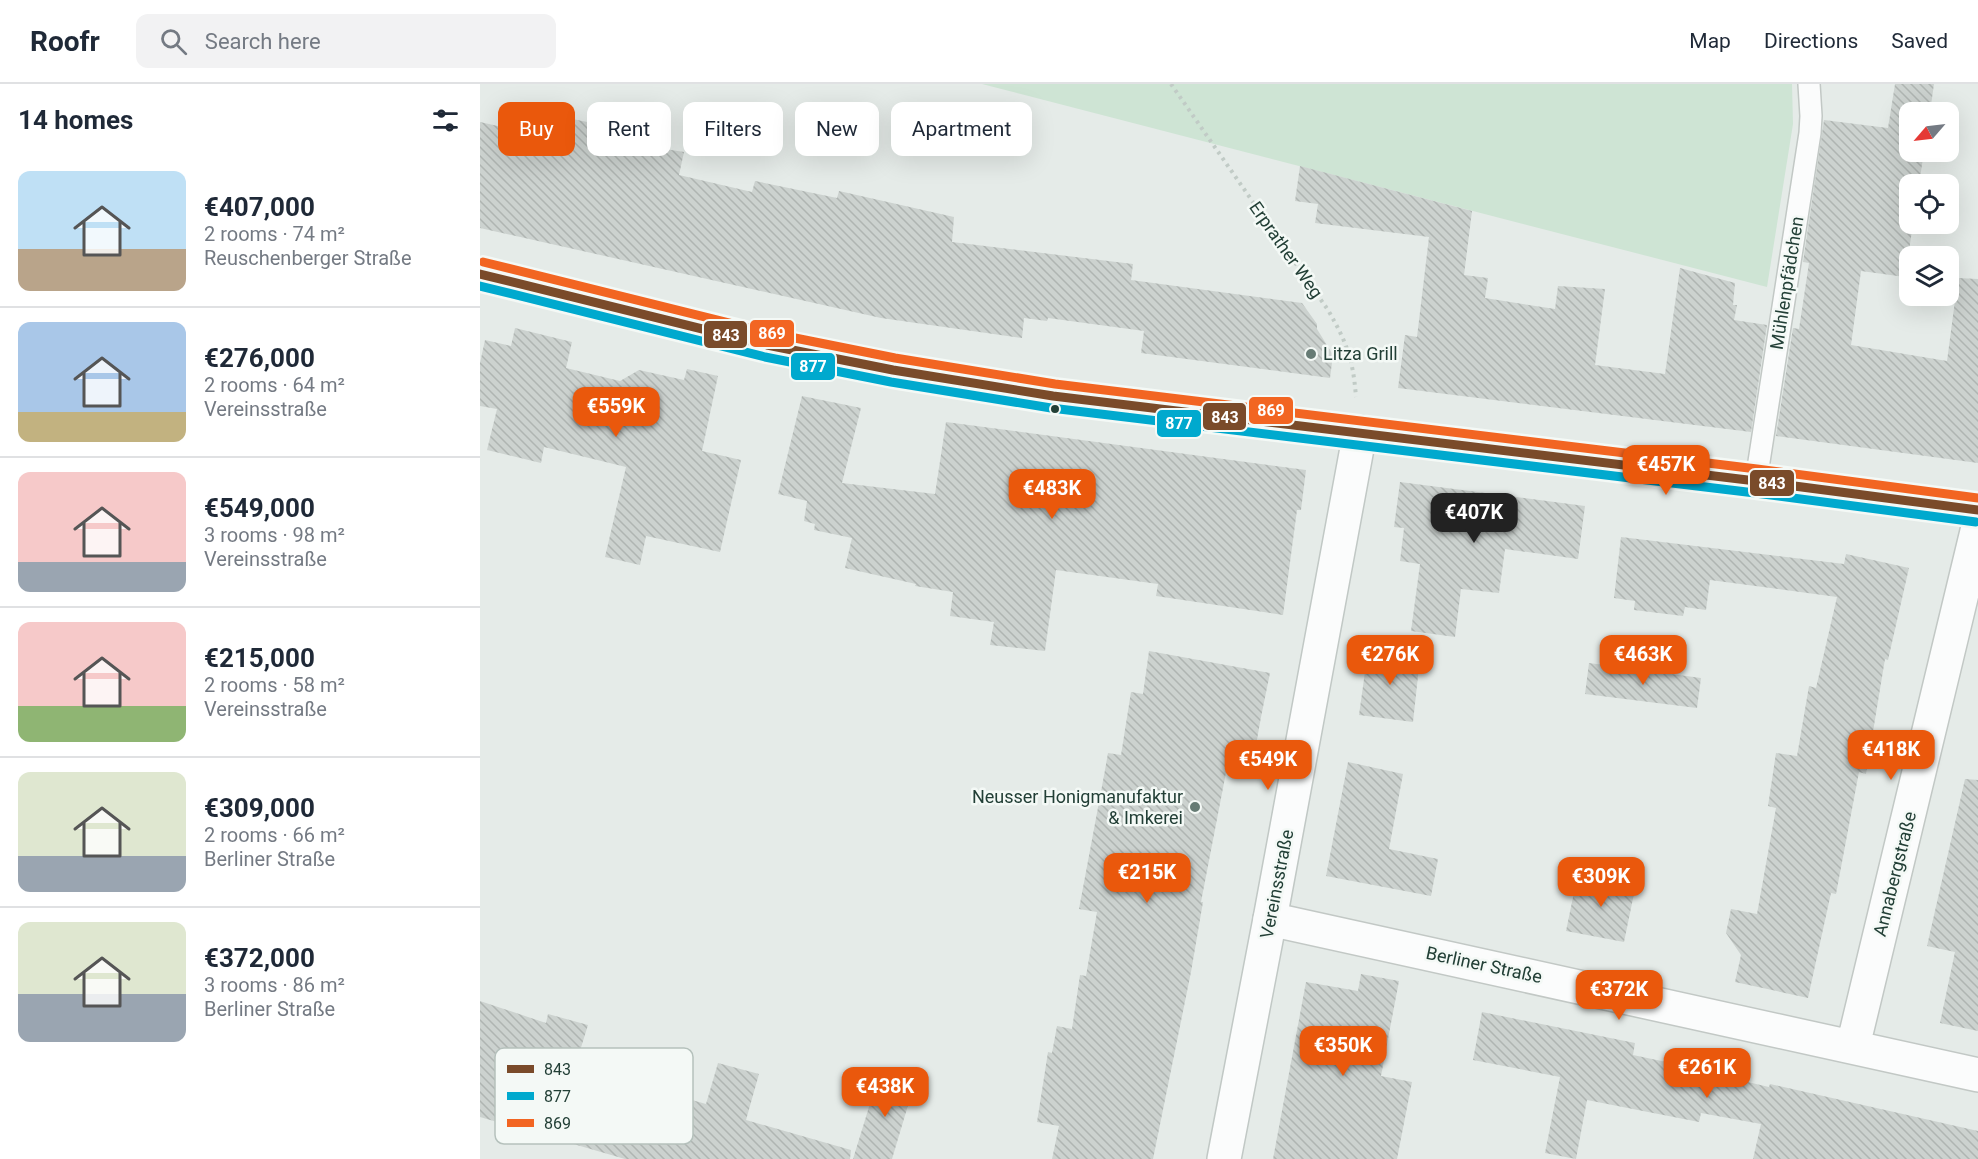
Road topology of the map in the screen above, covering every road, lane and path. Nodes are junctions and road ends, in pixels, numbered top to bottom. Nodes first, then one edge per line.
1 (1171, 84) edge
2 (1809, 84) edge
3 (480, 274) edge
4 (1360, 432) junction
5 (1756, 481) junction
6 (1978, 510) edge
7 (1978, 527) edge
8 (1270, 919) junction
9 (1853, 1046) junction
10 (1978, 1075) edge
11 (1224, 1159) edge

1 - 4 path, Erprather Weg
2 - 5 lane, Mühlenpfädchen
3 - 4 main road
4 - 5 main road
4 - 8 main road, Vereinsstraße
5 - 6 main road
7 - 9 main road, Annabergstraße
8 - 9 main road, Berliner Straße
8 - 11 main road, Vereinsstraße
9 - 10 main road, Berliner Straße

